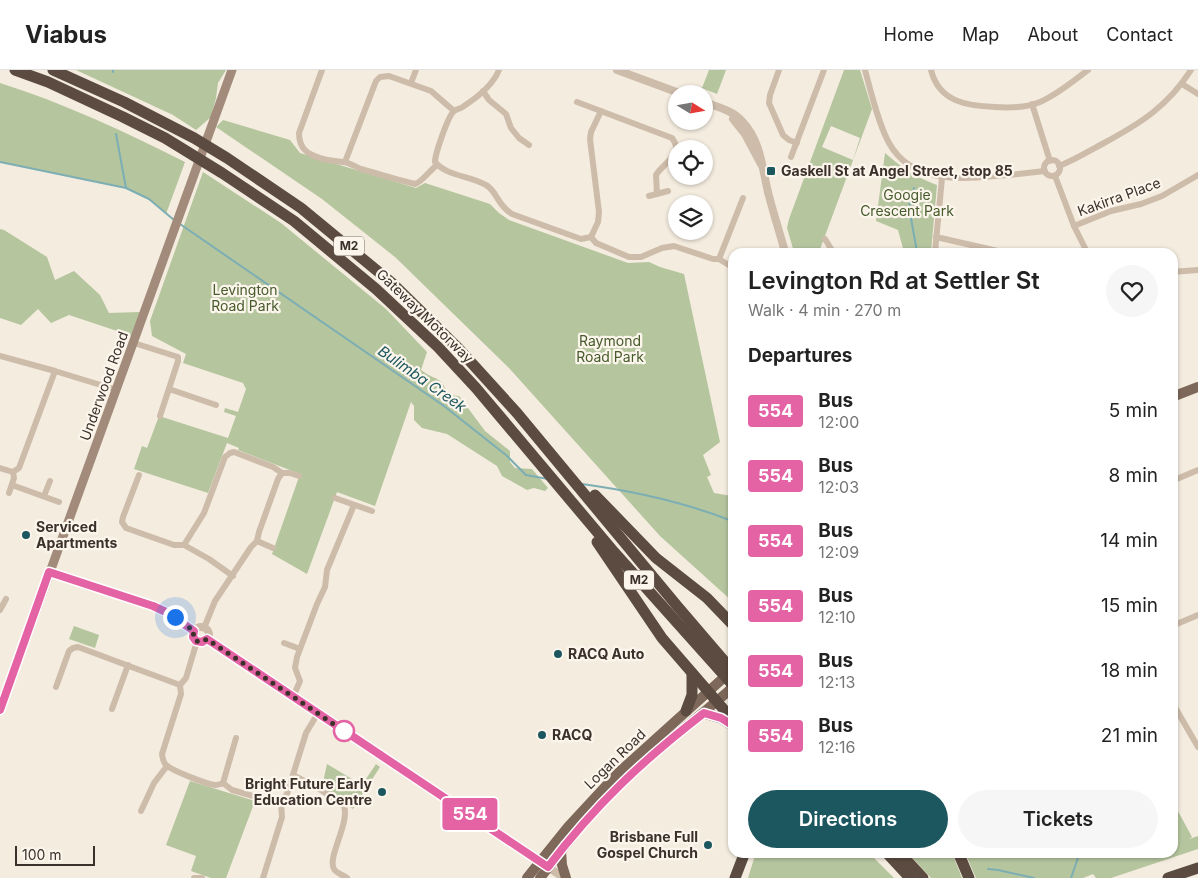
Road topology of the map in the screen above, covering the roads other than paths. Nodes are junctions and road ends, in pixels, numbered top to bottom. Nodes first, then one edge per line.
1 (15, 70) edge
2 (53, 70) edge
3 (232, 70) edge
4 (322, 70) edge
5 (416, 70) edge
6 (499, 70) edge
7 (618, 70) edge
8 (779, 70) edge
9 (824, 70) edge
10 (864, 70) edge
11 (932, 70) edge
12 (1088, 70) edge
13 (1191, 70) edge
14 (411, 83) junction
15 (1182, 84) junction
16 (668, 89) edge
17 (482, 91) junction
18 (1198, 94) edge
19 (577, 102) dead end
20 (1032, 104) junction
21 (713, 105) edge
22 (454, 111) junction
23 (601, 111) junction
24 (797, 143) junction
25 (529, 145) dead end
26 (791, 157) dead end
27 (1050, 160) junction
28 (345, 162) junction
29 (437, 165) junction
30 (1059, 166) junction
31 (1044, 171) junction
32 (1198, 175) edge
33 (1055, 176) junction
34 (942, 178) junction
35 (668, 191) dead end
36 (657, 194) junction
37 (649, 196) dead end
38 (743, 198) dead end
39 (1074, 226) junction
40 (591, 236) junction
41 (936, 237) junction
42 (825, 239) dead end
43 (784, 248) edge
44 (830, 248) edge
45 (935, 248) edge
46 (984, 248) edge
47 (1085, 248) edge
48 (720, 259) junction
49 (728, 264) edge
50 (1198, 270) edge
51 (1178, 272) edge
52 (134, 343) junction
53 (0, 356) edge
54 (55, 370) junction
55 (1198, 380) edge
56 (1198, 387) edge
57 (1178, 388) edge
58 (169, 389) junction
59 (117, 390) junction
60 (1178, 395) edge
61 (216, 405) dead end
62 (160, 416) dead end
63 (0, 468) edge
64 (1198, 470) edge
65 (13, 472) junction
66 (282, 473) junction
67 (139, 475) dead end
68 (299, 476) dead end
69 (1178, 478) edge
70 (50, 482) dead end
71 (12, 485) junction
72 (586, 490) junction
73 (9, 493) dead end
74 (561, 493) junction
75 (44, 496) junction
76 (335, 498) dead end
77 (59, 502) dead end
78 (354, 505) junction
79 (372, 512) dead end
80 (257, 541) junction
81 (184, 545) junction
82 (273, 548) dead end
83 (49, 572) junction
84 (233, 576) junction
85 (6, 599) dead end
86 (0, 610) edge
87 (1198, 615) edge
88 (728, 620) edge
89 (1178, 623) edge
90 (204, 628) junction
91 (194, 631) junction
92 (207, 639) junction
93 (196, 641) junction
94 (284, 643) dead end
95 (300, 649) junction
96 (720, 663) junction
97 (128, 664) junction
98 (728, 668) edge
99 (692, 674) junction
100 (728, 674) edge
101 (728, 678) edge
102 (180, 685) junction
103 (56, 687) dead end
104 (728, 690) edge
105 (708, 691) junction
106 (293, 697) junction
107 (717, 702) junction
108 (112, 709) dead end
109 (0, 710) edge
110 (686, 711) junction
111 (1178, 712) edge
112 (704, 713) junction
113 (318, 714) junction
114 (728, 714) edge
115 (728, 722) edge
116 (236, 738) dead end
117 (1198, 747) edge
118 (167, 766) junction
119 (293, 776) junction
120 (223, 783) junction
121 (281, 802) junction
122 (141, 811) dead end
123 (561, 851) junction
124 (743, 858) edge
125 (750, 858) edge
126 (892, 858) edge
127 (905, 858) edge
128 (961, 858) edge
129 (544, 864) junction
130 (1198, 868) edge
131 (194, 878) edge
132 (202, 878) edge
133 (262, 878) edge
134 (347, 878) edge
135 (527, 878) edge
136 (540, 878) edge
137 (566, 878) edge
138 (735, 878) edge
139 (743, 878) edge
140 (910, 878) edge
141 (923, 878) edge
142 (969, 878) edge
143 (1168, 878) edge

1 - 74 highway, Gateway Motorway / M2
2 - 72 highway, Gateway Motorway / M2
3 - 52 main road, Underwood Road
4 - 28 street
5 - 14 street
6 - 17 street
7 - 16 street
8 - 24 street
9 - 24 street
10 - 34 street
11 - 20 street
12 - 20 street
13 - 15 street
14 - 22 street
14 - 28 street
15 - 18 street
15 - 30 street
17 - 22 street
17 - 25 street
19 - 23 street
20 - 27 street
21 - 43 street
22 - 29 street
23 - 36 street
23 - 40 street
24 - 26 street
27 - 30 street
27 - 31 street
28 - 29 street
29 - 40 street
30 - 33 street
31 - 33 street
31 - 34 street
32 - 39 street, Kakirra Place
33 - 39 street
34 - 41 street
35 - 36 street
36 - 37 street
38 - 48 street
39 - 47 street
40 - 48 street
41 - 45 street
41 - 46 street
42 - 44 street
48 - 49 street
50 - 51 street
52 - 58 street
52 - 59 main road, Underwood Road
53 - 54 street
54 - 59 street
54 - 65 street
55 - 57 main road
56 - 60 main road
58 - 61 street
58 - 62 street
59 - 83 main road, Underwood Road
63 - 65 street
64 - 69 street
65 - 71 street
66 - 68 street
66 - 80 street
66 - 81 street
67 - 81 street
70 - 75 street
71 - 73 street
71 - 75 street
72 - 88 highway
72 - 96 highway, Gateway Motorway / M2
74 - 96 highway, Gateway Motorway / M2
74 - 99 highway
75 - 77 street
76 - 78 street
78 - 79 street
78 - 95 street
80 - 82 street
80 - 84 street
81 - 84 street
83 - 91 street
83 - 109 main road, Underwood Road
84 - 90 street
85 - 86 street
87 - 89 street
90 - 91 street
90 - 92 street
91 - 93 street
92 - 93 street
92 - 106 street
93 - 102 street
94 - 95 street
95 - 106 street
96 - 98 highway, Gateway Motorway / M2
96 - 101 highway, Gateway Motorway / M2
97 - 102 street
97 - 103 street
97 - 108 street
99 - 105 highway
99 - 110 highway
100 - 105 main road, Logan Road
102 - 118 street
104 - 107 main road, Logan Road
105 - 107 highway
105 - 110 main road, Logan Road
106 - 113 street
107 - 112 main road, Logan Road
107 - 114 highway
110 - 129 main road, Logan Road
111 - 117 street
112 - 115 highway
112 - 123 main road, Logan Road
113 - 119 street
113 - 129 street
116 - 120 street
118 - 120 street
118 - 122 street
119 - 121 street
119 - 134 street
120 - 121 street
121 - 133 street
123 - 129 main road, Logan Road
123 - 137 main road
124 - 138 highway
125 - 139 highway
126 - 140 highway
127 - 141 highway
128 - 142 highway
129 - 135 main road, Logan Road
129 - 136 main road, Logan Road
129 - 137 street
130 - 143 highway
131 - 132 street

